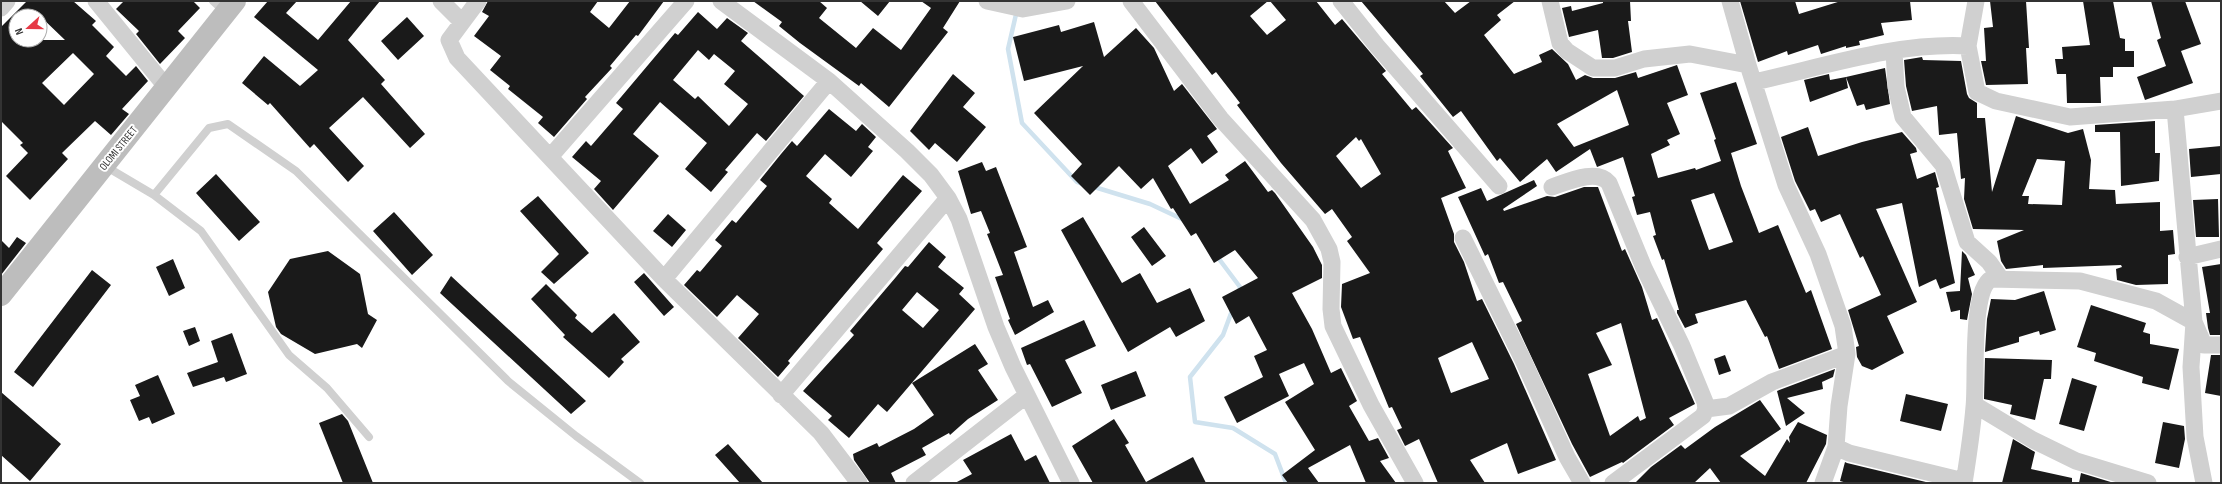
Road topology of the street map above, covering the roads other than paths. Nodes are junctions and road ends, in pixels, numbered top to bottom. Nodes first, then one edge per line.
1 (7, 1) edge
2 (96, 1) edge
3 (441, 1) edge
4 (478, 1) edge
5 (686, 1) edge
6 (1067, 1) edge
7 (1131, 1) edge
8 (1341, 1) edge
9 (1550, 1) edge
10 (1730, 1) edge
11 (1976, 1) edge
12 (988, 2) edge
13 (731, 4) edge
14 (224, 5) edge
15 (1, 8) edge
16 (461, 21) junction
17 (1968, 46) junction
18 (1894, 51) junction
19 (1748, 65) junction
20 (829, 81) junction
21 (1754, 82) junction
22 (167, 88) junction
23 (2221, 101) edge
24 (2175, 109) junction
25 (550, 157) junction
26 (104, 165) junction
27 (1499, 186) dead end
28 (1552, 187) dead end
29 (154, 195) junction
30 (948, 198) junction
31 (1462, 238) dead end
32 (2221, 249) edge
33 (2187, 257) junction
34 (664, 279) junction
35 (2001, 279) junction
36 (1, 295) edge
37 (2194, 322) junction
38 (2221, 345) edge
39 (1847, 354) junction
40 (781, 395) junction
41 (1028, 395) junction
42 (1974, 405) junction
43 (1706, 409) junction
44 (369, 437) dead end
45 (1836, 447) junction
46 (1964, 482) edge
47 (640, 483) edge
48 (859, 483) edge
49 (914, 483) edge
50 (1071, 483) edge
51 (1415, 483) edge
52 (1582, 483) edge
53 (1613, 483) edge
54 (1823, 483) edge
55 (2148, 483) edge
56 (2204, 483) edge

1 - 15 street
2 - 22 street
3 - 16 street
4 - 16 street
5 - 25 street
6 - 12 street
7 - 51 street
8 - 27 street
9 - 19 street
10 - 19 street
11 - 17 street
13 - 20 street
14 - 22 main road, OLOMI STREET
16 - 25 street
17 - 18 street
17 - 24 street
18 - 21 street
18 - 35 street
19 - 21 street
20 - 30 street
20 - 34 street
21 - 39 street
22 - 26 main road, OLOMI STREET
23 - 24 street
24 - 33 street
25 - 34 street
26 - 29 lane
26 - 36 main road, OLOMI STREET
28 - 43 street
29 - 44 lane
29 - 47 lane
30 - 40 street
30 - 41 street
31 - 52 street
32 - 33 street
33 - 37 street
34 - 40 street
35 - 37 street
35 - 42 street
37 - 38 street
37 - 56 street
39 - 43 street
39 - 45 street
40 - 48 street
41 - 49 street
41 - 50 street
42 - 46 street
42 - 55 street
43 - 53 street
45 - 46 street
45 - 54 street

